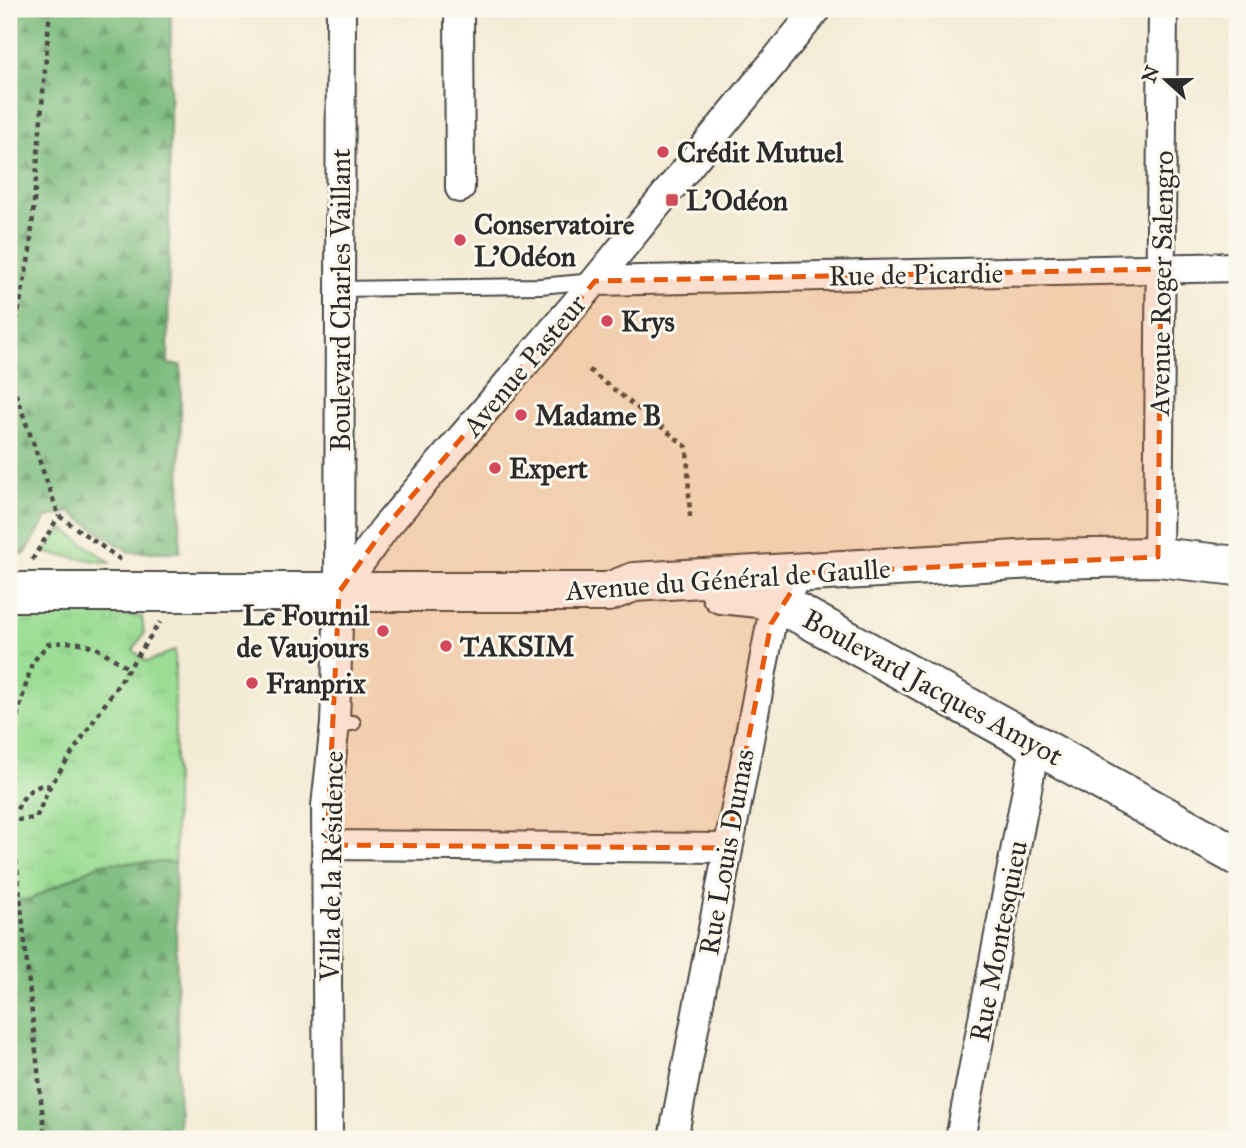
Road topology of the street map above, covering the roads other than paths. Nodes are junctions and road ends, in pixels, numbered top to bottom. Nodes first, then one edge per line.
1 (341, 9) edge
2 (459, 9) edge
3 (817, 9) edge
4 (1163, 9) edge
5 (460, 188) dead end
6 (1237, 267) edge
7 (1161, 269) junction
8 (595, 281) junction
9 (340, 289) junction
10 (1158, 557) junction
11 (1237, 566) edge
12 (803, 573) junction
13 (339, 592) junction
14 (608, 592) junction
15 (10, 593) edge
16 (779, 604) junction
17 (1036, 742) junction
18 (327, 845) junction
19 (727, 848) junction
20 (1237, 856) edge
21 (328, 1139) edge
22 (673, 1139) edge
23 (960, 1139) edge

1 - 9 street, Boulevard Charles Vaillant
2 - 5 street
3 - 8 street, Avenue Pasteur
4 - 7 street, Avenue Roger Salengro
6 - 7 street, Rue de Picardie
7 - 8 street, Rue de Picardie
7 - 10 street, Avenue Roger Salengro
8 - 9 lane
8 - 13 street, Avenue Pasteur
9 - 13 street, Boulevard Charles Vaillant
10 - 11 main road, Avenue du Général de Gaulle
10 - 12 main road, Avenue du Général de Gaulle
12 - 14 main road, Avenue du Général de Gaulle
12 - 16 street, Rue Louis Dumas
13 - 14 main road, Avenue du Général de Gaulle
13 - 15 main road, Avenue du Général de Gaulle
13 - 18 street, Villa de la Résidence
14 - 16 main road, Boulevard Jacques Amyot
16 - 17 main road, Boulevard Jacques Amyot
16 - 19 street, Rue Louis Dumas
17 - 20 main road, Boulevard Jacques Amyot
17 - 23 street, Rue Montesquieu
18 - 19 street
18 - 21 street, Villa de la Résidence
19 - 22 street, Rue Louis Dumas

